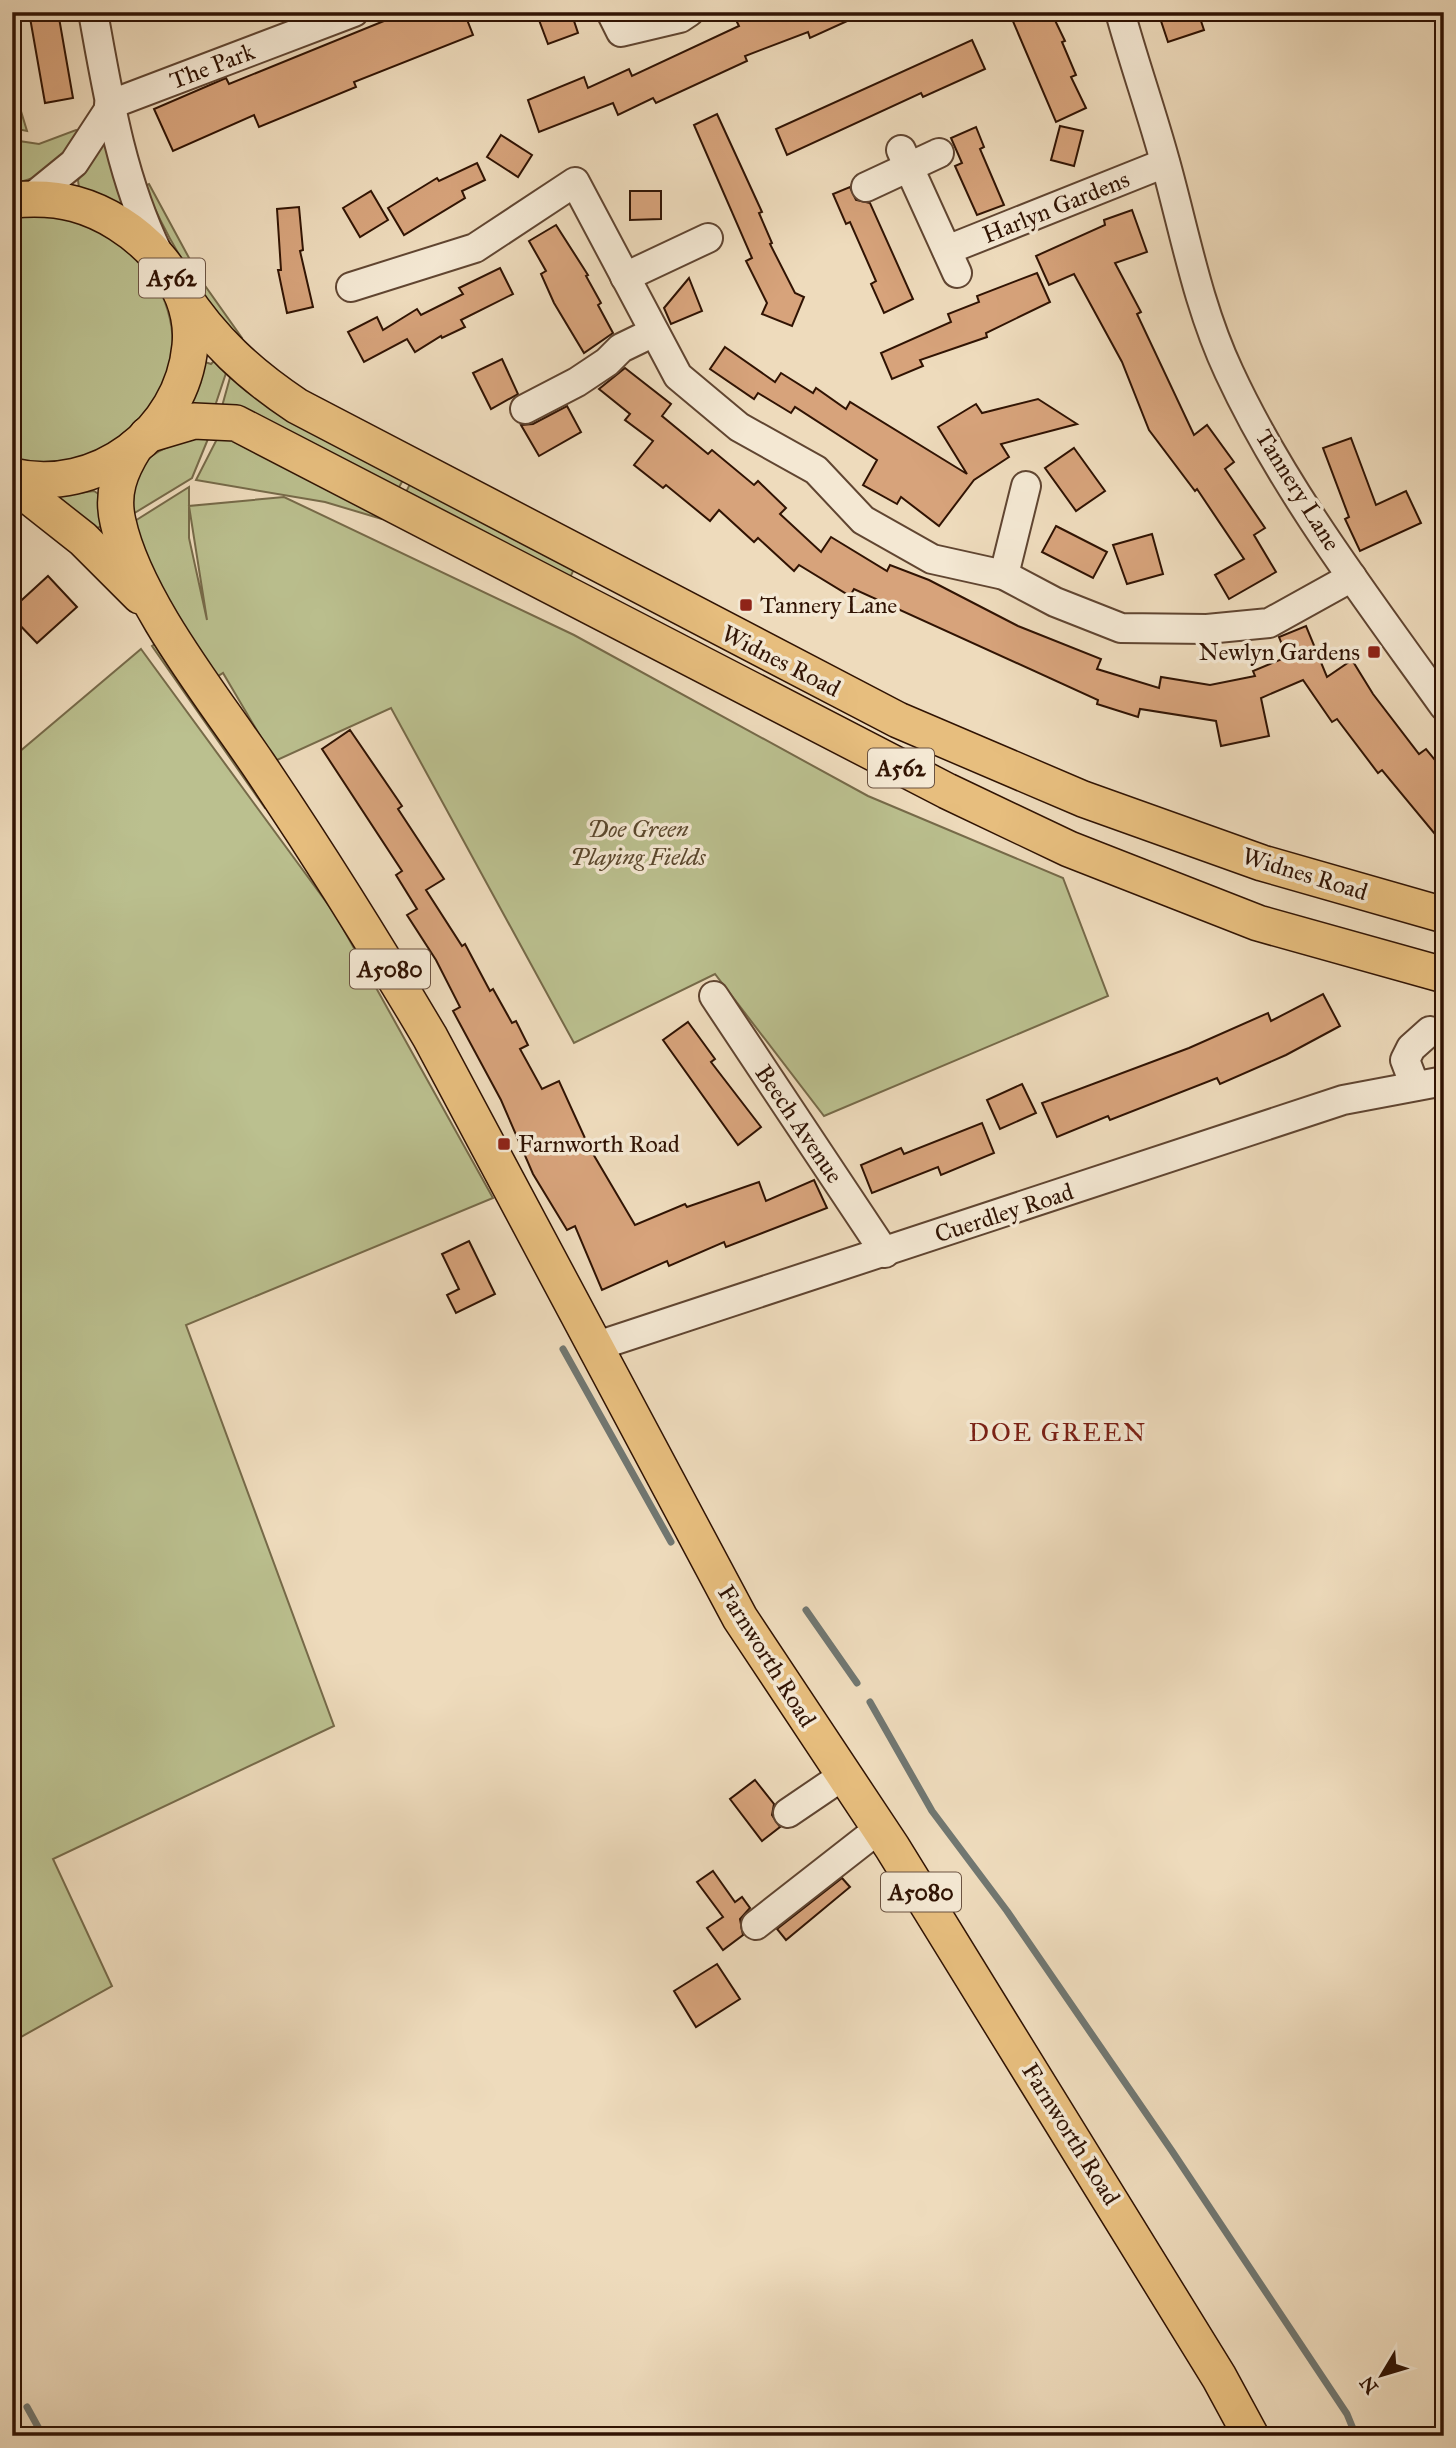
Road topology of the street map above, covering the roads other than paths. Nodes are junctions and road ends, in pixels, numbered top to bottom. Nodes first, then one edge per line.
1 (93, 12) edge
2 (354, 12) edge
3 (611, 12) edge
4 (689, 12) edge
5 (1120, 12) edge
6 (110, 107) junction
7 (939, 153) dead end
8 (904, 158) junction
9 (1165, 163) junction
10 (866, 187) dead end
11 (22, 199) edge
12 (708, 238) dead end
13 (162, 261) junction
14 (625, 277) junction
15 (351, 287) dead end
16 (181, 292) junction
17 (654, 332) junction
18 (525, 409) dead end
19 (141, 441) junction
20 (12, 476) edge
21 (12, 483) edge
22 (1026, 486) dead end
23 (1004, 575) junction
24 (1352, 577) junction
25 (155, 610) junction
26 (1444, 706) edge
27 (1444, 915) edge
28 (1444, 975) edge
29 (714, 996) dead end
30 (1430, 1031) dead end
31 (1444, 1081) edge
32 (1415, 1086) junction
33 (885, 1253) junction
34 (594, 1347) junction
35 (844, 1775) junction
36 (788, 1813) dead end
37 (880, 1828) junction
38 (756, 1924) dead end
39 (1251, 2436) edge

1 - 6 street
2 - 6 street, The Park
3 - 4 street
5 - 9 street, Tannery Lane
6 - 11 street
6 - 13 street
7 - 8 street
8 - 9 street, Harlyn Gardens
8 - 10 street
9 - 24 street, Tannery Lane
11 - 13 main road, A562
12 - 14 street
13 - 16 main road, A562
14 - 15 street
14 - 17 street
16 - 19 main road, A562
16 - 27 main road, Widnes Road / A562
17 - 18 street
17 - 23 street
19 - 20 main road, A562
19 - 25 main road, Farnworth Road / A5080
19 - 28 main road, Widnes Road / A562
21 - 25 main road, Farnworth Road / A5080
22 - 23 street
23 - 24 street
24 - 26 street, Tannery Lane
25 - 34 main road, Farnworth Road / A5080
29 - 33 street, Beech Avenue
30 - 32 street
31 - 32 street, Cuerdley Road
32 - 33 street, Cuerdley Road
33 - 34 street, Cuerdley Road
34 - 35 main road, Farnworth Road / A5080
35 - 36 street
35 - 37 main road, Farnworth Road / A5080
37 - 38 street
37 - 39 main road, Farnworth Road / A5080

